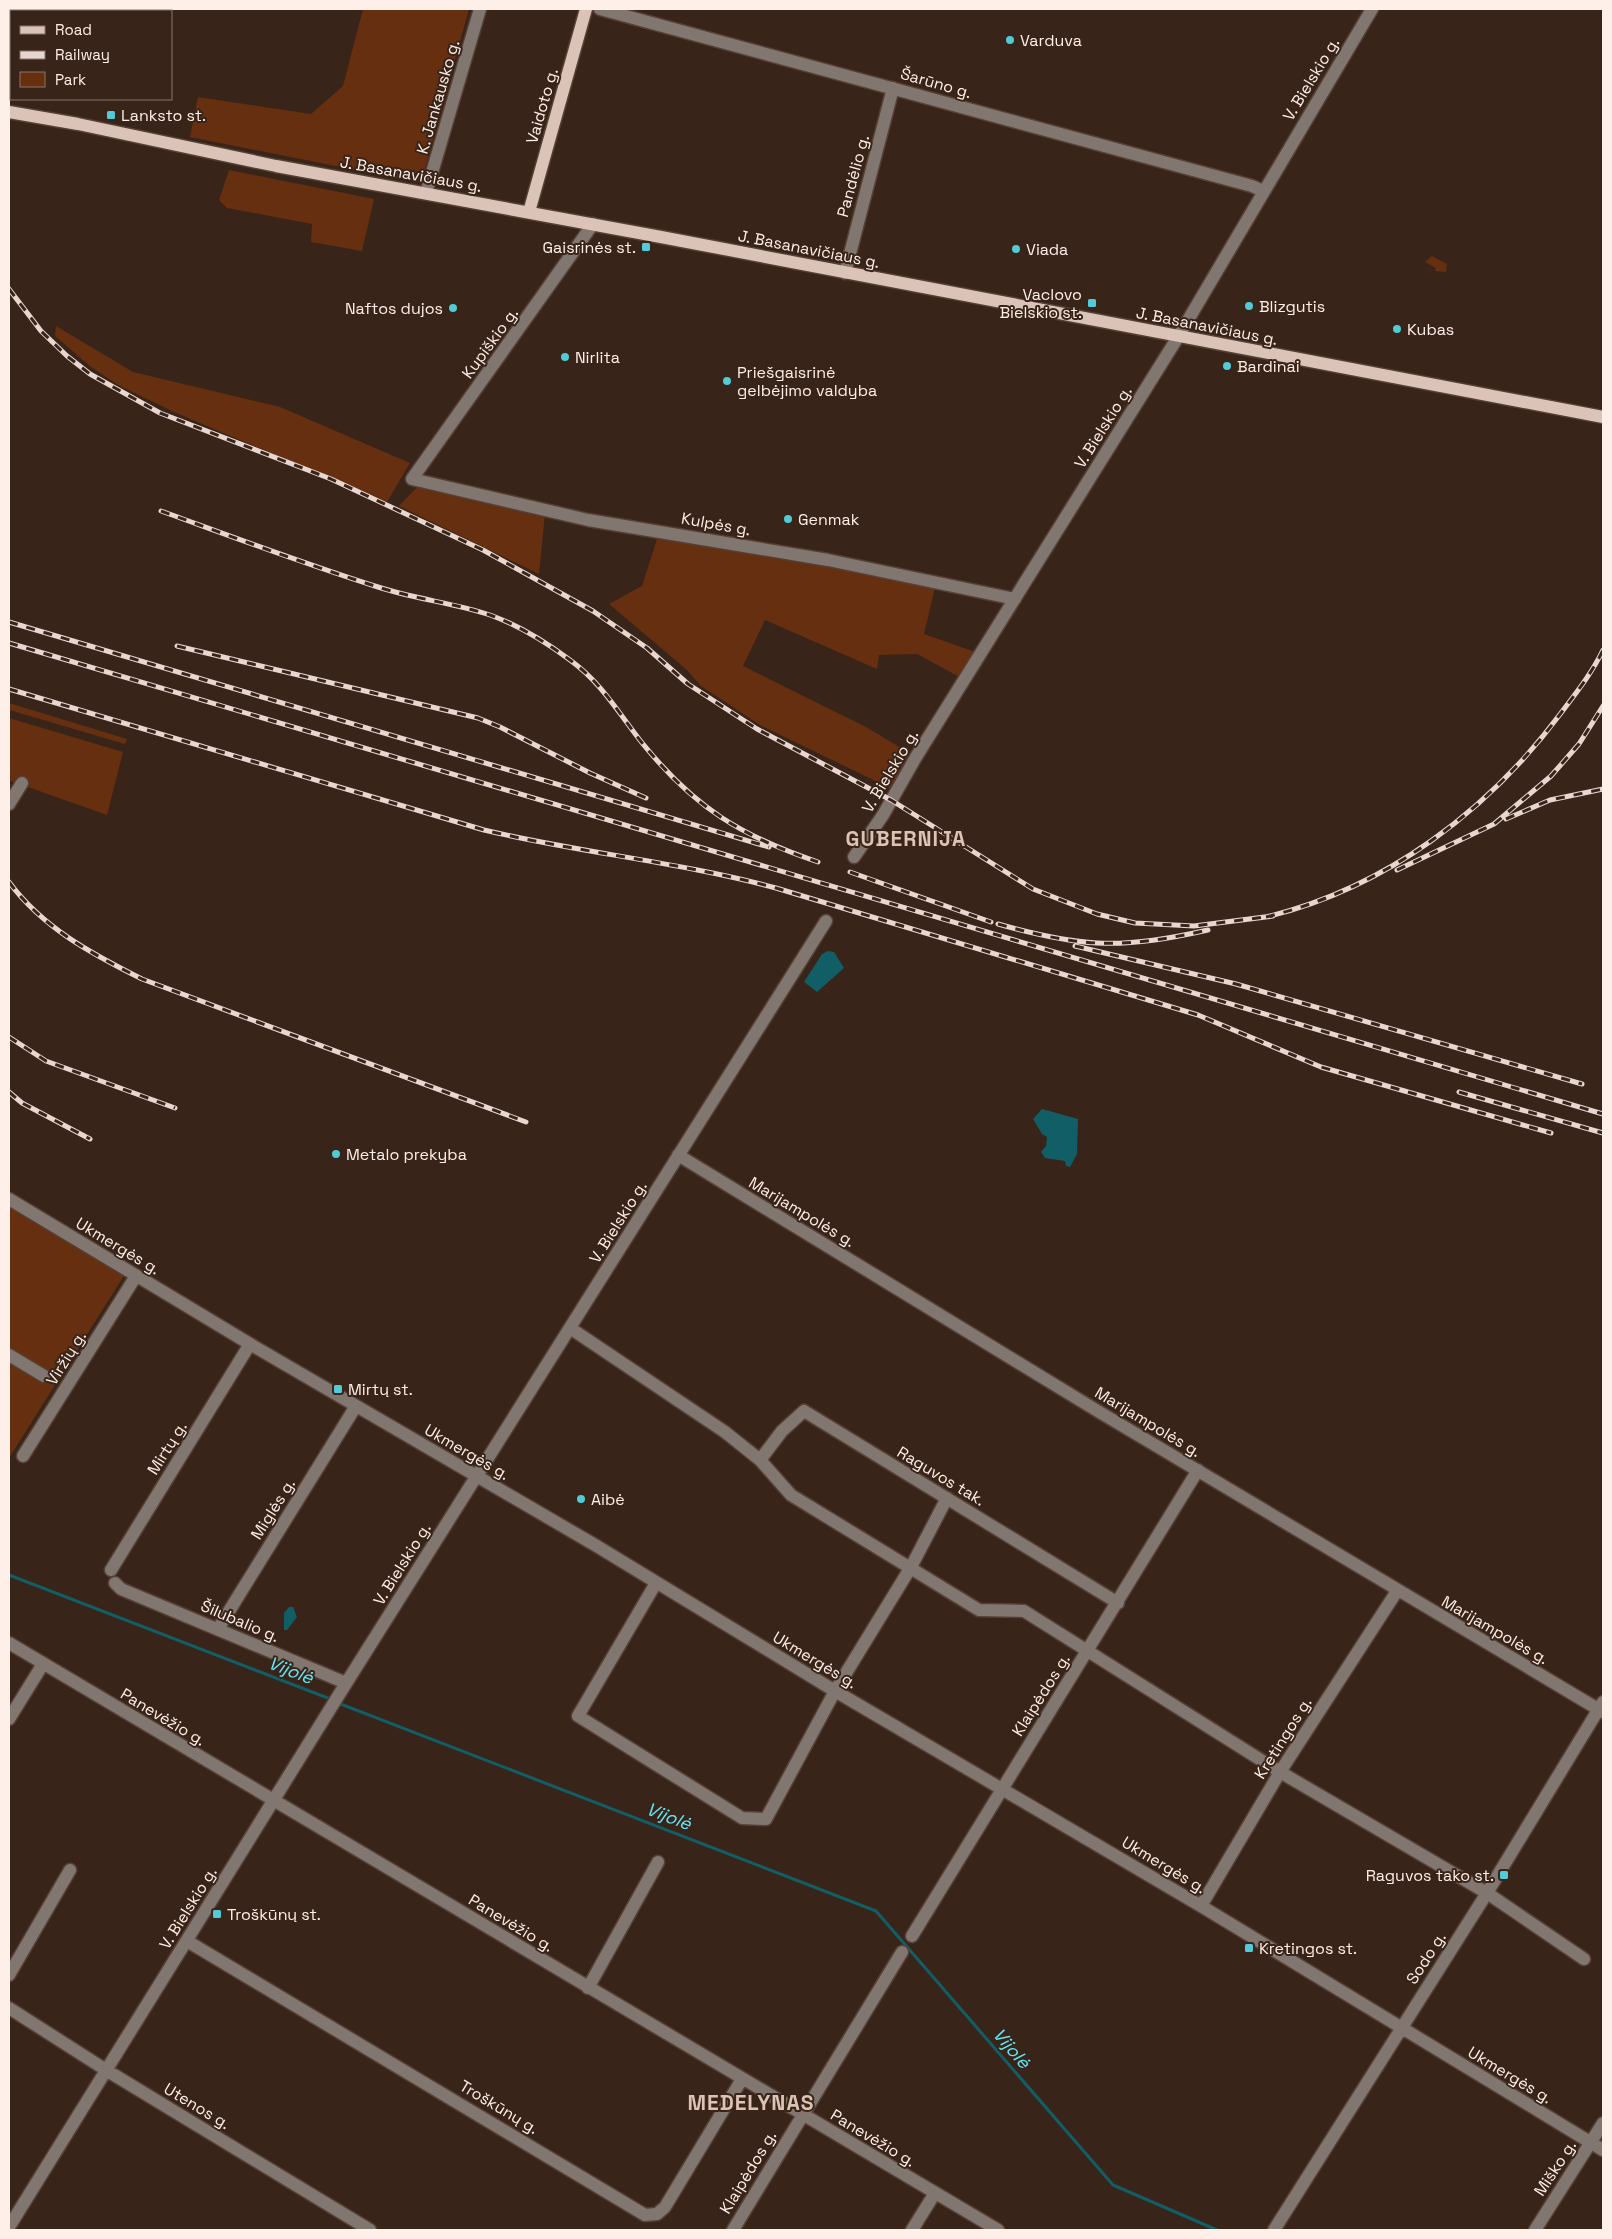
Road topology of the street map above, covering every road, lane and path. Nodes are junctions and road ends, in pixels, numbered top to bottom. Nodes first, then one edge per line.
1 (480, 9) edge
2 (586, 9) edge
3 (600, 9) edge
4 (1372, 9) edge
5 (893, 88) junction
6 (9, 112) edge
7 (1263, 191) junction
8 (426, 193) junction
9 (528, 212) junction
10 (594, 224) junction
11 (844, 273) junction
12 (1178, 337) junction
13 (1603, 417) edge
14 (412, 479) joint
15 (1015, 599) junction
16 (22, 783) dead end
17 (9, 804) edge
18 (854, 857) dead end
19 (826, 922) dead end
20 (678, 1155) junction
21 (9, 1199) edge
22 (136, 1276) junction
23 (570, 1328) junction
24 (250, 1344) junction
25 (9, 1355) edge
26 (44, 1376) dead end
27 (356, 1406) junction
28 (23, 1456) dead end
29 (760, 1460) junction
30 (1198, 1470) junction
31 (476, 1476) junction
32 (947, 1498) junction
33 (911, 1567) junction
34 (111, 1570) dead end
35 (656, 1583) junction
36 (118, 1586) dead end
37 (1397, 1591) junction
38 (1118, 1603) junction
39 (218, 1629) junction
40 (9, 1643) edge
41 (1088, 1650) junction
42 (43, 1664) junction
43 (343, 1688) junction
44 (835, 1691) junction
45 (1602, 1708) edge
46 (9, 1719) edge
47 (1280, 1772) junction
48 (1003, 1788) junction
49 (274, 1802) junction
50 (658, 1862) dead end
51 (70, 1870) dead end
52 (1487, 1893) junction
53 (1201, 1906) junction
54 (912, 1936) dead end
55 (187, 1941) junction
56 (902, 1952) dead end
57 (1584, 1959) dead end
58 (9, 1975) edge
59 (588, 1988) junction
60 (9, 2008) edge
61 (1400, 2028) junction
62 (106, 2070) junction
63 (742, 2079) junction
64 (802, 2114) junction
65 (1603, 2123) edge
66 (1591, 2143) junction
67 (1603, 2150) edge
68 (935, 2193) junction
69 (9, 2227) edge
70 (370, 2230) edge
71 (733, 2230) edge
72 (912, 2230) edge
73 (998, 2230) edge
74 (1274, 2230) edge
75 (1535, 2230) edge

1 - 8 street, K. Jankausko g.
2 - 9 main road, Vaidoto g.
3 - 5 street, Šarūno g.
4 - 7 street, V. Bielskio g.
5 - 7 street, Šarūno g.
5 - 11 street, Pandėlio g.
6 - 8 main road, J. Basanavičiaus g.
7 - 12 street, V. Bielskio g.
8 - 9 main road, J. Basanavičiaus g.
9 - 10 main road, J. Basanavičiaus g.
10 - 11 main road, J. Basanavičiaus g.
10 - 14 street, Kupiškio g.
11 - 12 main road, J. Basanavičiaus g.
12 - 13 main road, J. Basanavičiaus g.
12 - 15 street, V. Bielskio g.
14 - 15 street, Kulpės g.
15 - 18 street, V. Bielskio g.
16 - 17 street
19 - 20 street, V. Bielskio g.
20 - 23 street, V. Bielskio g.
20 - 30 street, Marijampolės g.
21 - 22 street, Ukmergės g.
22 - 24 street, Ukmergės g.
22 - 28 street, Viržių g.
23 - 29 street
23 - 31 street, V. Bielskio g.
24 - 27 street, Ukmergės g.
24 - 34 street, Mirtų g.
25 - 26 street
27 - 31 street, Ukmergės g.
27 - 39 street, Miglės g.
29 - 32 street, Raguvos tak.
29 - 33 street
30 - 37 street, Marijampolės g.
30 - 38 street, Klaipėdos g.
31 - 35 street, Ukmergės g.
31 - 43 street, V. Bielskio g.
32 - 33 street
32 - 38 street, Raguvos tak.
33 - 41 street
33 - 44 street
35 - 44 street, Ukmergės g.
35 - 44 street
36 - 39 street, Šilubalio g.
37 - 45 street, Marijampolės g.
37 - 47 street, Kretingos g.
38 - 41 street, Klaipėdos g.
39 - 43 street, Šilubalio g.
40 - 42 street, Panevėžio g.
41 - 47 street
41 - 48 street, Klaipėdos g.
42 - 46 street
42 - 49 street, Panevėžio g.
43 - 49 street, V. Bielskio g.
44 - 48 street, Ukmergės g.
45 - 52 street, Sodo g.
47 - 52 street
47 - 53 street, Kretingos g.
48 - 53 street, Ukmergės g.
48 - 54 street, Klaipėdos g.
49 - 55 street, V. Bielskio g.
49 - 59 street, Panevėžio g.
50 - 59 street
51 - 58 street
52 - 57 street
52 - 61 street, Sodo g.
53 - 61 street, Ukmergės g.
55 - 62 street, V. Bielskio g.
55 - 63 street, Troškūnų g.
56 - 64 street, Klaipėdos g.
59 - 63 street, Panevėžio g.
60 - 62 street, Utenos g.
61 - 66 street, Ukmergės g.
61 - 74 street, Sodo g.
62 - 69 street, V. Bielskio g.
62 - 70 street, Utenos g.
63 - 64 street, Panevėžio g.
64 - 68 street, Panevėžio g.
64 - 71 street, Klaipėdos g.
65 - 66 street, Miško g.
66 - 67 street, Ukmergės g.
66 - 75 street, Miško g.
68 - 72 street
68 - 73 street, Panevėžio g.

